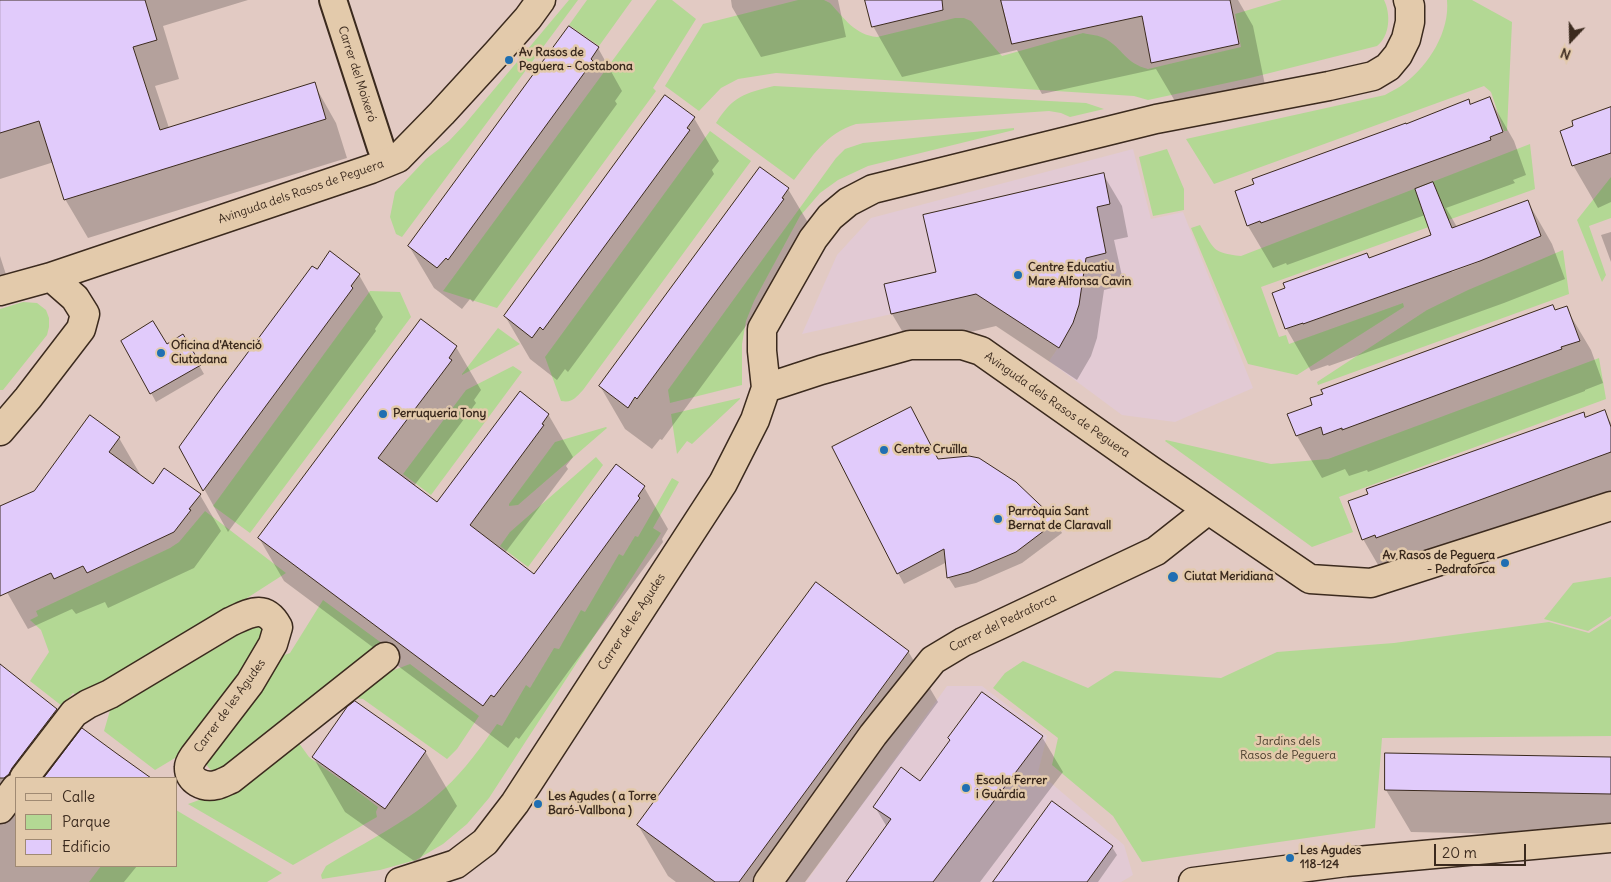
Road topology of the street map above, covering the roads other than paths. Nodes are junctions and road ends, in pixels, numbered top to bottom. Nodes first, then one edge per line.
1 (333, 0) edge
2 (541, 0) edge
3 (1408, 0) edge
4 (381, 148) dead end
5 (51, 277) junction
6 (0, 291) edge
7 (766, 388) junction
8 (0, 431) edge
9 (1611, 506) edge
10 (1208, 510) junction
11 (385, 657) dead end
12 (25, 777) edge
13 (15, 789) edge
14 (0, 809) edge
15 (1611, 838) edge
16 (400, 882) edge
17 (768, 882) edge
18 (1193, 882) edge

1 - 4 street, Carrer del Moixeró
2 - 5 street, Avinguda dels Rasos de Peguera
3 - 7 street
5 - 6 street, Avinguda dels Rasos de Peguera
5 - 8 street
7 - 10 street, Avinguda dels Rasos de Peguera
7 - 16 street, Carrer de les Agudes
9 - 10 street, Avinguda dels Rasos de Peguera
10 - 17 street, Carrer del Pedraforca
11 - 12 street, Carrer de les Agudes
13 - 14 street
15 - 18 street

